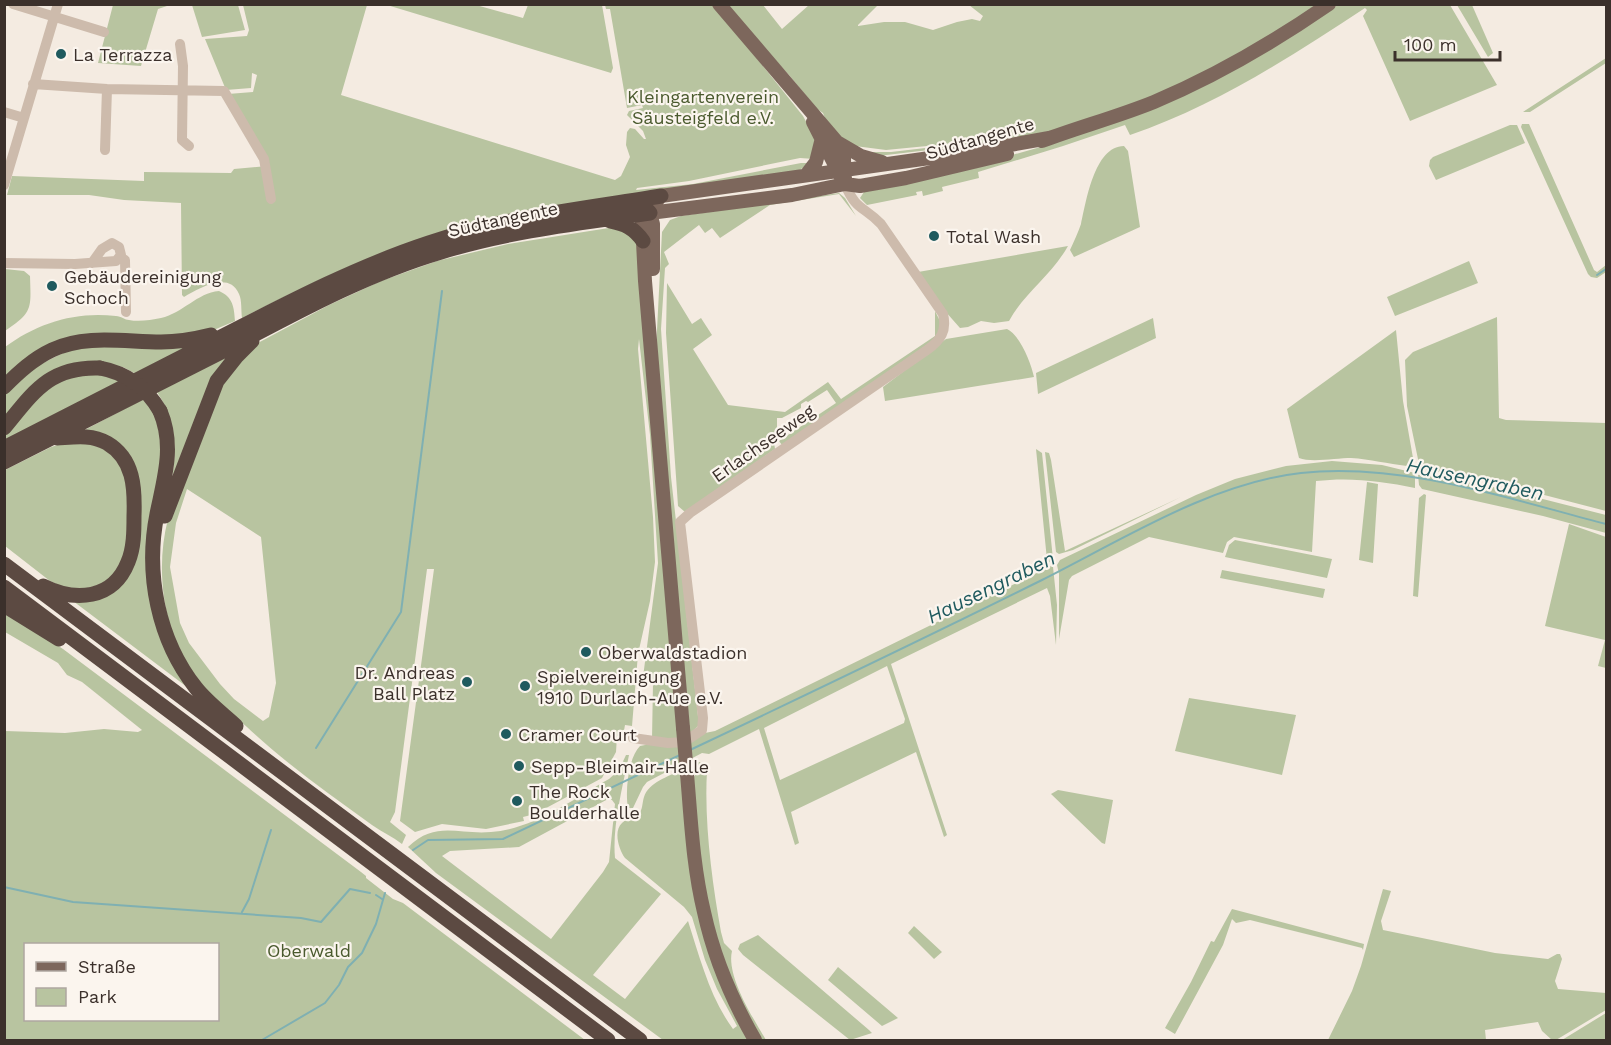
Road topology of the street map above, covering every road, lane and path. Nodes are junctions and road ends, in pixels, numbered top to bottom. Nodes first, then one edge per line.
1 (13, 4) edge
2 (57, 4) edge
3 (719, 4) edge
4 (1329, 4) edge
5 (54, 17) junction
6 (104, 32) dead end
7 (180, 44) dead end
8 (33, 84) junction
9 (107, 89) junction
10 (182, 90) junction
11 (801, 102) junction
12 (4, 112) edge
13 (24, 118) junction
14 (822, 138) junction
15 (1049, 138) junction
16 (837, 142) junction
17 (189, 146) dead end
18 (105, 150) dead end
19 (887, 164) junction
20 (806, 175) junction
21 (842, 175) junction
22 (5, 183) edge
23 (661, 196) junction
24 (272, 199) dead end
25 (633, 201) junction
26 (678, 210) junction
27 (648, 212) junction
28 (604, 220) junction
29 (648, 239) junction
30 (120, 257) junction
31 (92, 262) junction
32 (4, 263) edge
33 (126, 312) dead end
34 (268, 327) junction
35 (235, 330) junction
36 (4, 387) edge
37 (4, 428) edge
38 (51, 438) junction
39 (4, 448) edge
40 (4, 462) edge
41 (153, 560) junction
42 (11, 569) edge
43 (4, 587) edge
44 (4, 605) edge
45 (94, 654) junction
46 (633, 738) dead end
47 (242, 741) junction
48 (609, 1041) edge
49 (640, 1041) edge
50 (755, 1041) edge

1 - 5 street
2 - 5 street
3 - 11 main road
4 - 15 main road, Südtangente
5 - 6 street
5 - 8 street
7 - 10 street
8 - 9 street
8 - 13 street
9 - 10 street
9 - 18 street
10 - 17 street
10 - 24 street
11 - 14 main road
11 - 16 main road
12 - 13 street
13 - 22 street
14 - 20 main road
14 - 21 main road
15 - 19 main road, Südtangente
15 - 21 main road, Südtangente
16 - 19 main road
16 - 21 main road
19 - 21 main road, Südtangente
20 - 21 main road, Südtangente
20 - 23 main road, Südtangente
21 - 26 main road, Südtangente
21 - 46 street, Erlachseeweg
23 - 25 highway, Südtangente
23 - 27 main road
25 - 27 highway
25 - 35 highway, Südtangente
26 - 27 main road, Südtangente
26 - 29 main road
27 - 28 highway, Südtangente
27 - 29 main road
28 - 29 highway
28 - 34 highway, Südtangente
29 - 50 main road, bridge
30 - 31 street
30 - 31 street
30 - 33 street
31 - 32 street
34 - 38 highway, Südtangente
34 - 41 highway
35 - 36 highway
35 - 39 highway, Südtangente
37 - 41 highway, bridge
38 - 40 highway, Südtangente
38 - 42 highway
41 - 47 highway
42 - 47 highway
43 - 45 highway
44 - 45 highway
45 - 48 highway
47 - 49 highway

